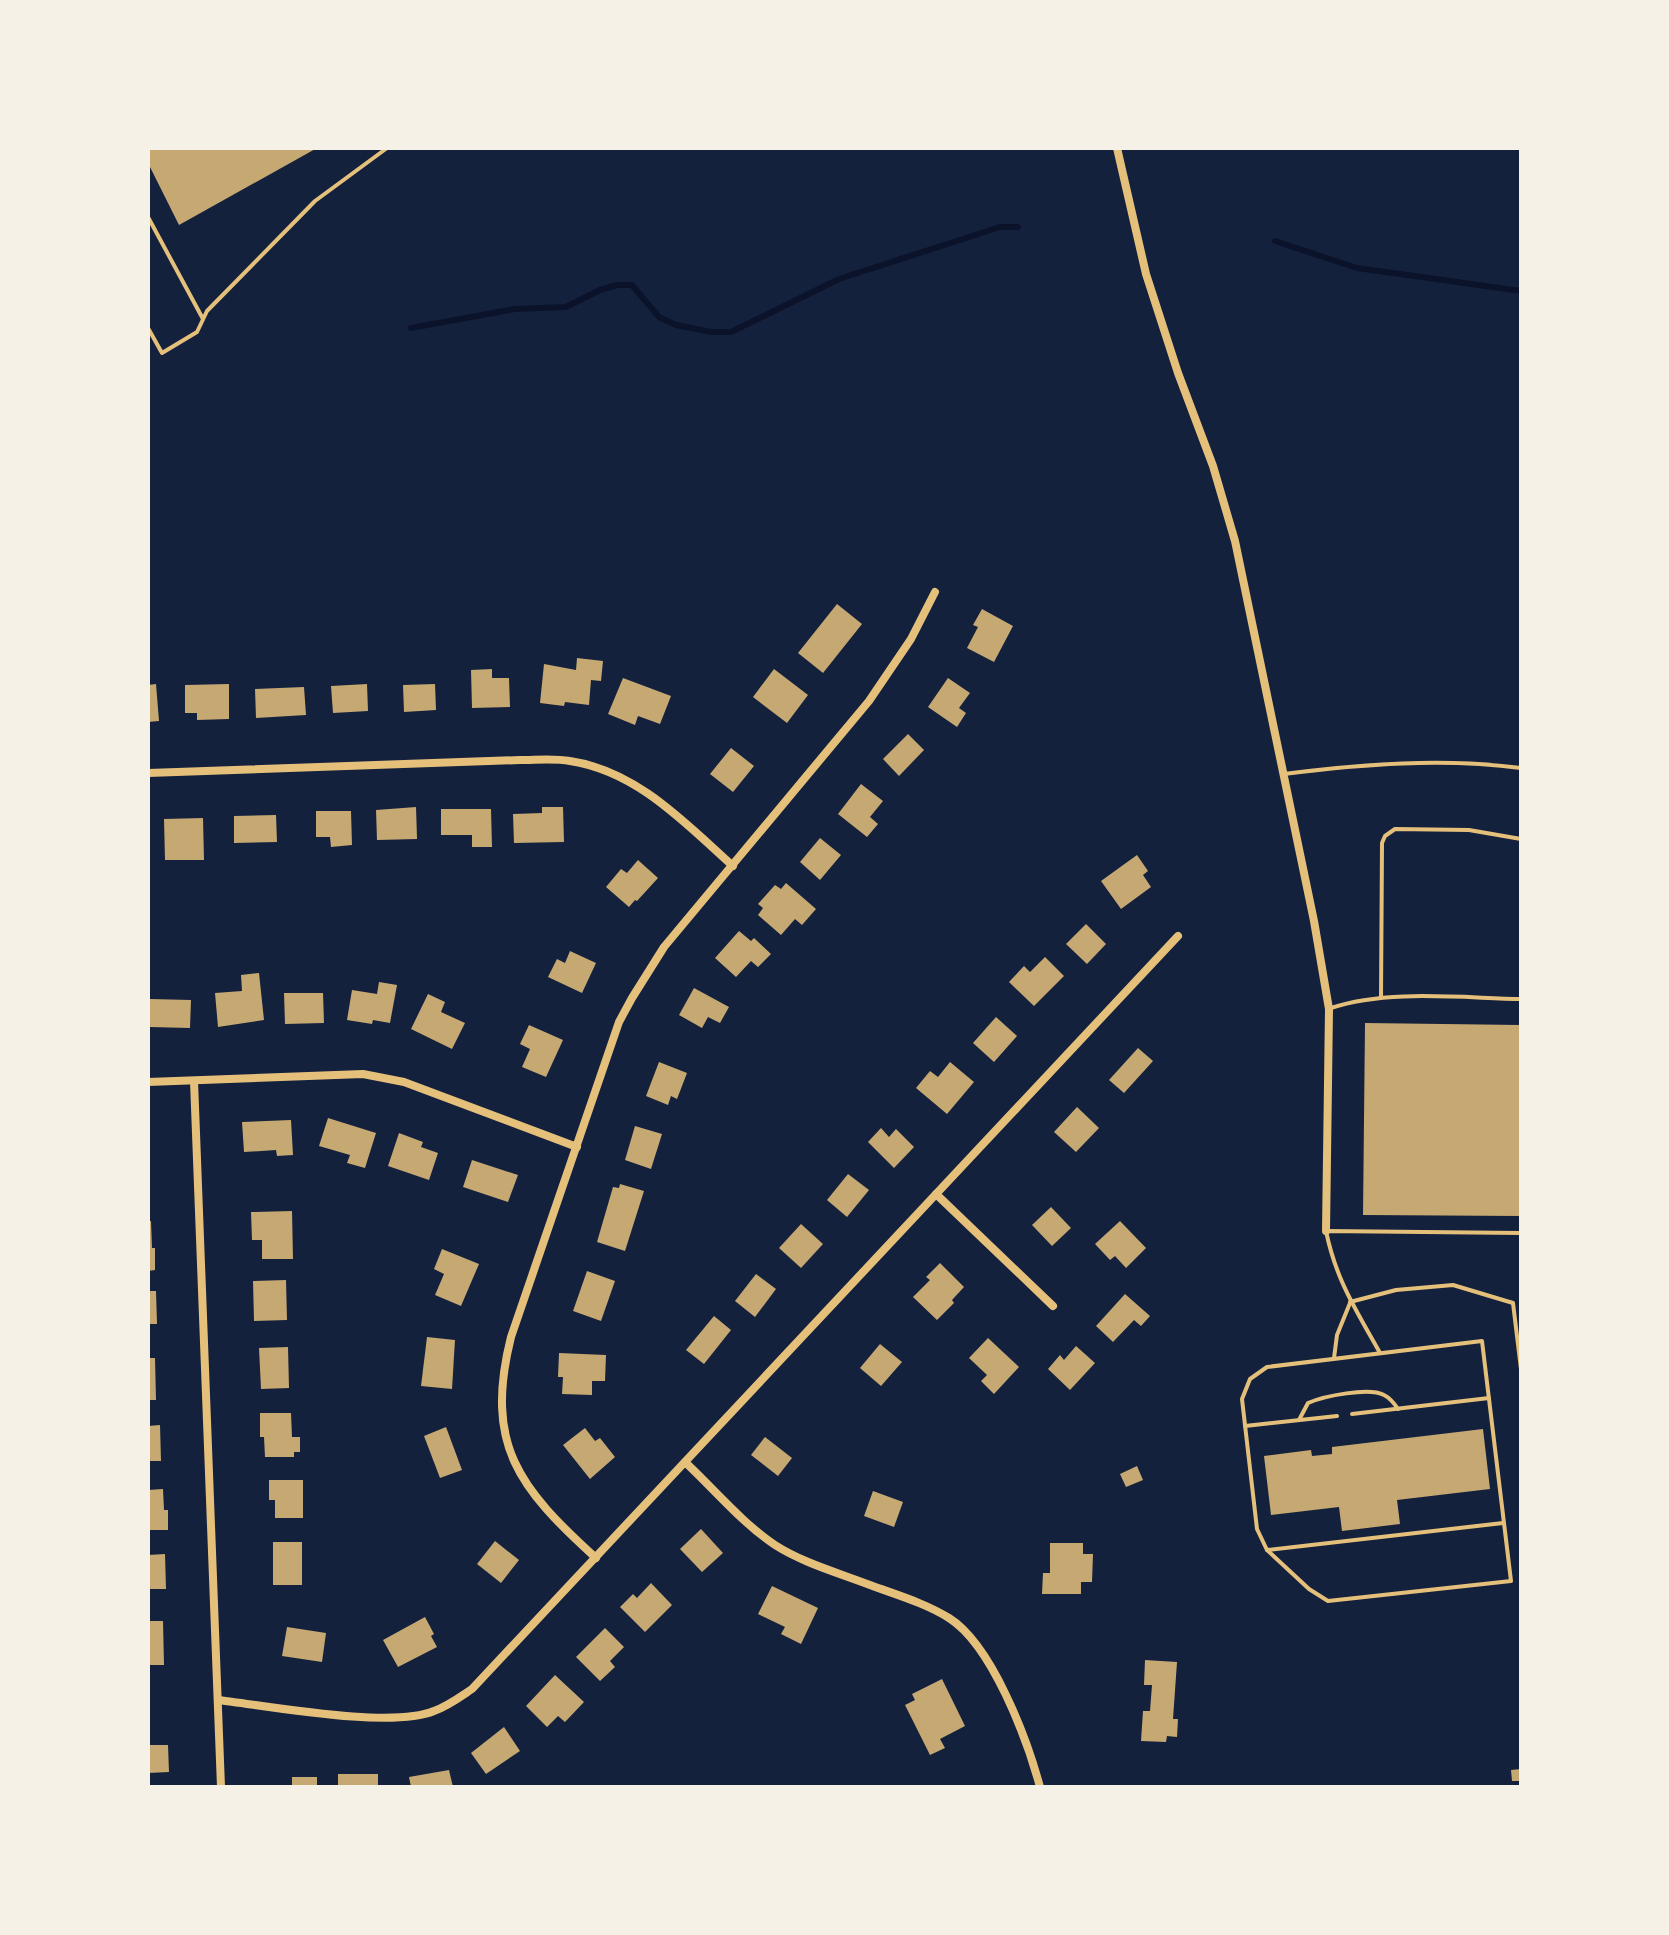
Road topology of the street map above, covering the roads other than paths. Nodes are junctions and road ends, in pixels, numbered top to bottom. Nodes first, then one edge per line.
1 (387, 148) edge
2 (1117, 148) edge
3 (148, 217) edge
4 (203, 319) junction
5 (148, 328) edge
6 (935, 592) dead end
7 (1521, 768) edge
8 (148, 773) edge
9 (1284, 774) junction
10 (1521, 839) edge
11 (733, 866) junction
12 (1178, 936) dead end
13 (1381, 997) junction
14 (1521, 999) edge
15 (1329, 1009) junction
16 (194, 1081) junction
17 (148, 1082) edge
18 (577, 1147) junction
19 (936, 1194) junction
20 (1326, 1231) junction
21 (1521, 1233) edge
22 (1350, 1302) junction
23 (1513, 1303) junction
24 (1521, 1303) edge
25 (1053, 1306) dead end
26 (1380, 1353) junction
27 (1334, 1358) junction
28 (1521, 1369) edge
29 (1489, 1398) junction
30 (1398, 1409) junction
31 (1352, 1414) dead end
32 (1337, 1416) dead end
33 (1299, 1420) junction
34 (1245, 1426) junction
35 (685, 1462) junction
36 (1504, 1522) junction
37 (1267, 1550) junction
38 (596, 1558) junction
39 (218, 1700) junction
40 (221, 1787) edge
41 (1040, 1787) edge

1 - 4 lane
2 - 9 street
3 - 4 lane
4 - 5 lane
6 - 11 street
7 - 9 lane
8 - 11 street
9 - 15 street
10 - 13 lane
11 - 18 street
12 - 19 street
13 - 14 lane
13 - 15 lane
15 - 20 street
16 - 17 street
16 - 18 street
16 - 39 street
18 - 38 street
19 - 25 street
19 - 35 street
20 - 21 lane
20 - 22 lane
22 - 23 lane
22 - 26 lane
22 - 27 lane
23 - 24 lane
23 - 28 lane
26 - 27 lane
26 - 29 lane
27 - 34 lane
29 - 30 lane
29 - 36 lane
30 - 31 lane
30 - 33 lane
32 - 33 lane
33 - 34 lane
34 - 37 lane
35 - 38 street
35 - 41 street
36 - 37 lane
36 - 37 lane
38 - 39 street
39 - 40 street

